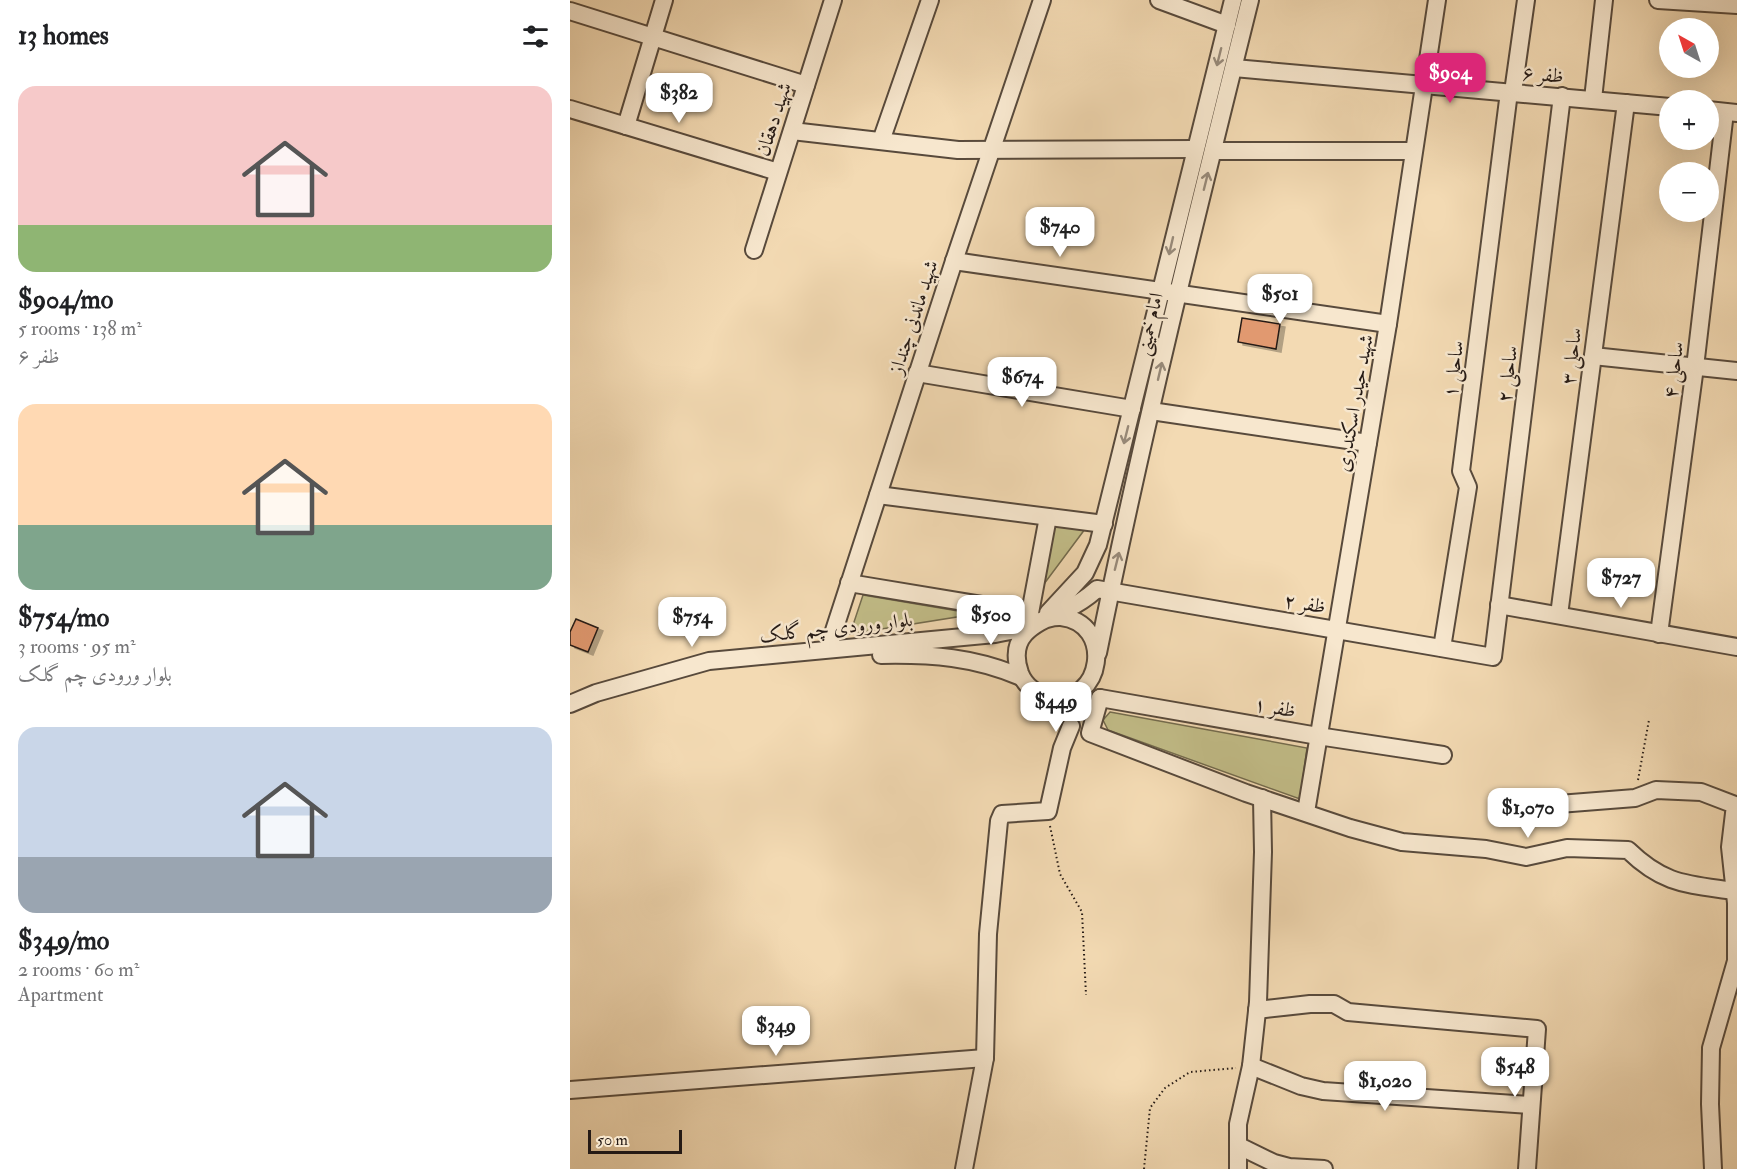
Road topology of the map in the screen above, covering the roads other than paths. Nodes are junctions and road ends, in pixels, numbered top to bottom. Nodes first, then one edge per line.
1 (664, 0) edge
2 (833, 0) edge
3 (930, 0) edge
4 (1042, 0) edge
5 (1159, 0) edge
6 (1437, 0) edge
7 (1526, 0) edge
8 (1604, 0) edge
9 (1658, 0) edge
10 (1685, 0) edge
11 (1242, 1) edge
12 (1737, 5) edge
13 (570, 11) edge
14 (1227, 25) junction
15 (651, 38) junction
16 (1234, 68) junction
17 (806, 85) junction
18 (1423, 85) junction
19 (1511, 92) junction
20 (1562, 96) junction
21 (1593, 99) junction
22 (1626, 103) junction
23 (1659, 106) edge
24 (570, 109) edge
25 (1724, 112) edge
26 (626, 126) junction
27 (792, 131) junction
28 (881, 141) junction
29 (1195, 149) junction
30 (991, 150) junction
31 (1213, 151) junction
32 (1413, 151) junction
33 (778, 172) junction
34 (754, 250) dead end
35 (954, 261) junction
36 (1161, 290) junction
37 (1178, 293) junction
38 (1388, 324) junction
39 (1593, 356) junction
40 (1695, 367) junction
41 (1737, 371) edge
42 (917, 373) junction
43 (1132, 408) junction
44 (1150, 411) junction
45 (1368, 443) junction
46 (878, 495) junction
47 (1048, 517) junction
48 (1104, 524) junction
49 (849, 583) junction
50 (1111, 592) junction
51 (1500, 605) junction
52 (1558, 615) junction
53 (1038, 621) junction
54 (1337, 630) junction
55 (1659, 634) junction
56 (962, 636) junction
57 (1737, 646) edge
58 (1442, 648) junction
59 (828, 649) junction
60 (1493, 657) joint
61 (963, 659) junction
62 (1097, 660) junction
63 (1021, 677) junction
64 (1088, 683) junction
65 (1066, 697) junction
66 (1100, 698) junction
67 (570, 704) edge
68 (570, 712) edge
69 (1071, 726) junction
70 (1090, 733) junction
71 (1318, 736) junction
72 (1443, 755) dead end
73 (1262, 798) junction
74 (1736, 803) edge
75 (1546, 805) dead end
76 (1306, 812) junction
77 (1734, 891) junction
78 (1737, 962) edge
79 (1257, 1010) junction
80 (985, 1058) junction
81 (1251, 1066) junction
82 (570, 1090) edge
83 (1531, 1105) junction
84 (1239, 1146) junction
85 (964, 1169) edge
86 (1238, 1169) edge
87 (1324, 1169) edge
88 (1527, 1169) edge
89 (1713, 1169) edge

1 - 15 street
2 - 17 street, شهید دهقان
3 - 28 street
4 - 30 street, شهید ماندنی چنداز
5 - 14 street
6 - 18 street, شهید حیدر اسکندری
7 - 19 street, ساحلی ۱
8 - 21 street
9 - 10 street
10 - 12 street
11 - 14 street, امام خمینی
11 - 16 street, امام خمینی
13 - 15 street
14 -> 29 street, امام خمینی
15 - 17 street
15 - 26 street
16 - 18 street, ظفر ۶
16 - 31 street, امام خمینی
17 - 27 street, شهید دهقان
18 - 19 street, ظفر ۶
18 - 32 street, شهید حیدر اسکندری
19 - 20 street, ظفر ۶
19 - 58 street, ساحلی ۱
20 - 21 street, ظفر ۶
20 - 51 street, ساحلی ۲
21 - 22 street, ظفر ۶
22 - 23 street, ظفر ۶
22 - 39 street, ساحلی ۳
24 - 26 street
25 - 40 street, ساحلی ۴
26 - 33 street
27 - 28 street
27 - 33 street, شهید دهقان
28 - 30 street
29 - 30 street
29 -> 36 street, امام خمینی
30 - 35 street, شهید ماندنی چنداز
31 - 32 street
37 -> 31 street, امام خمینی
32 - 38 street, شهید حیدر اسکندری
33 - 34 street, شهید دهقان
35 - 36 street
35 - 42 street, شهید ماندنی چنداز
36 - 37 street
36 - 43 street, امام خمینی
37 - 38 street
44 -> 37 street, امام خمینی
38 - 45 street, شهید حیدر اسکندری
39 - 40 street
39 - 52 street, ساحلی ۳
40 - 41 street
40 - 55 street, ساحلی ۴
42 - 43 street
42 - 46 street, شهید ماندنی چنداز
43 -> 48 street, امام خمینی
44 - 45 street
50 -> 44 street, امام خمینی
45 - 54 street, شهید حیدر اسکندری
46 - 47 street
46 - 49 street, شهید ماندنی چنداز
47 - 48 street
47 - 49 street
48 - 53 street, امام خمینی
49 - 59 street, شهید ماندنی چنداز
50 - 53 street
50 - 54 street, ظفر ۲
50 - 62 street, امام خمینی
51 - 52 street
51 - 60 street, ساحلی ۲
52 - 55 street
53 - 56 street, بلوار ورودی چم گلک
53 - 62 street
53 - 63 street
54 - 58 street, ظفر ۲
54 - 71 street, شهید حیدر اسکندری
55 - 57 street
56 - 59 street, بلوار ورودی چم گلک
56 - 61 street
58 - 60 street, ظفر ۲
59 - 67 street, بلوار ورودی چم گلک
61 - 63 street, بلوار ورودی چم گلک
61 - 68 street, بلوار ورودی چم گلک
62 - 64 street
63 - 65 street
64 - 65 street
64 - 66 street
65 - 69 street
66 - 70 street
66 - 71 street, ظفر ۱
69 - 70 street
69 - 80 street
70 - 73 street
71 - 72 street, ظفر ۱
71 - 76 street, شهید حیدر اسکندری
73 - 76 street
73 - 79 street
74 - 75 street
74 - 77 street
76 - 77 street
77 - 78 street
78 - 89 street
79 - 81 street
79 - 83 street
80 - 82 street
80 - 85 street
81 - 83 street
81 - 84 street
83 - 88 street
84 - 86 street
84 - 87 street

